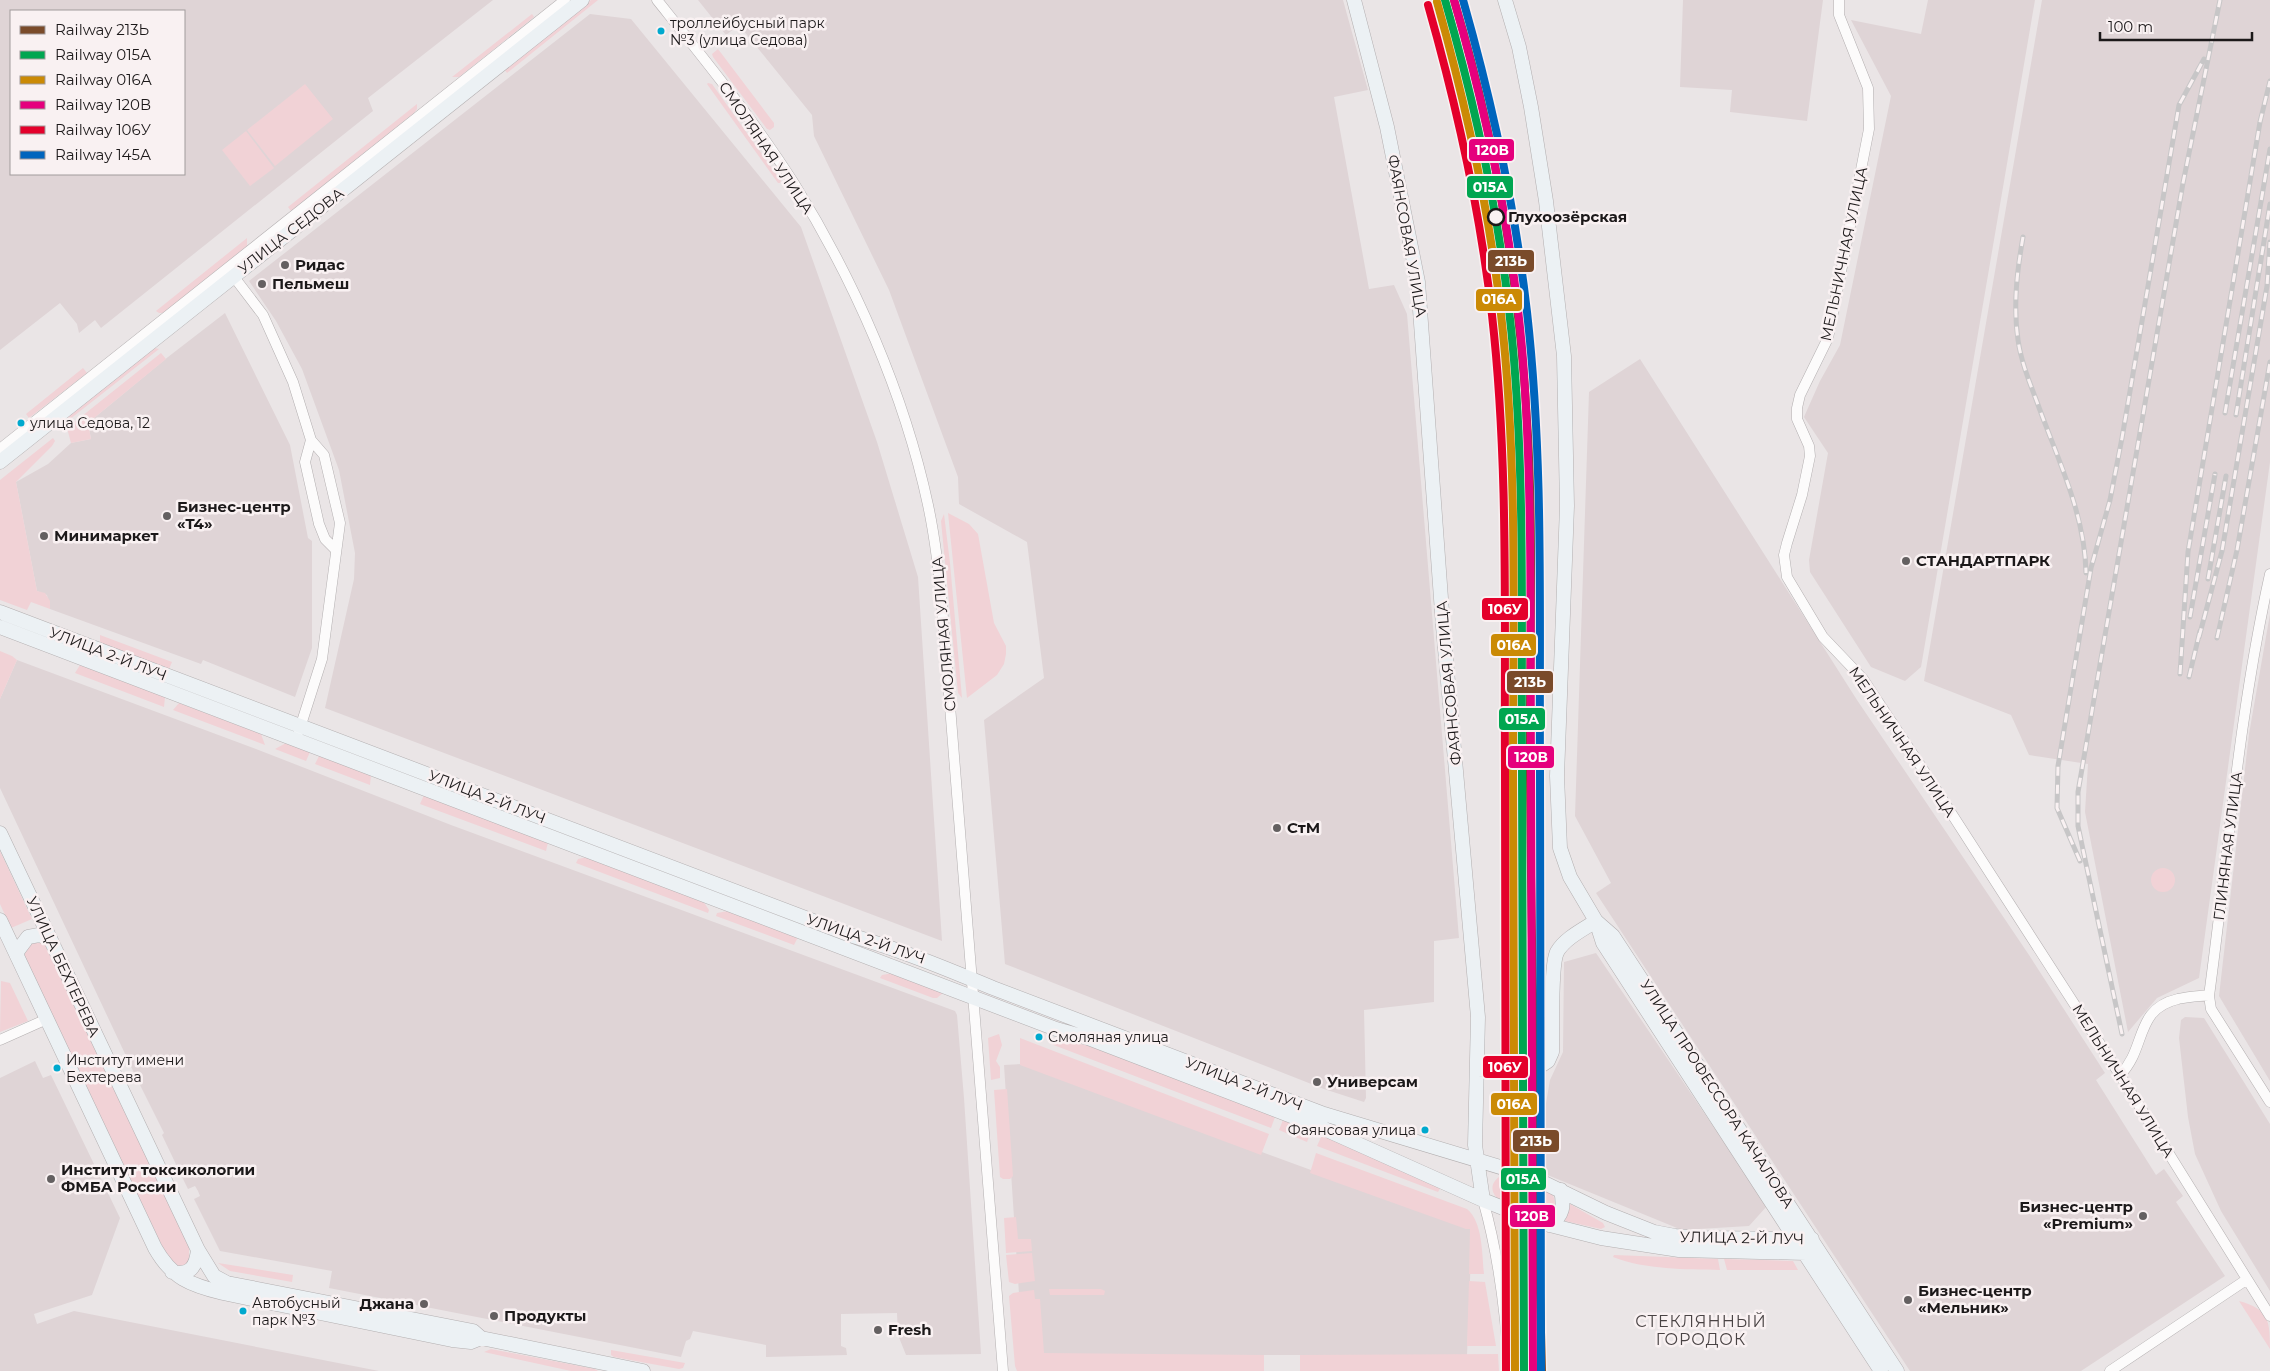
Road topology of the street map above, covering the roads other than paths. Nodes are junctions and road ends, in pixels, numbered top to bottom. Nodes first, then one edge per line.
1 (565, 0) edge
2 (582, 0) edge
3 (657, 0) edge
4 (1354, 0) edge
5 (1505, 0) edge
6 (1839, 0) edge
7 (231, 272) junction
8 (311, 440) junction
9 (0, 449) edge
10 (0, 462) edge
11 (336, 550) junction
12 (2270, 574) edge
13 (0, 612) edge
14 (0, 627) edge
15 (298, 733) junction
16 (0, 833) edge
17 (0, 920) edge
18 (1596, 921) junction
19 (50, 938) junction
20 (16, 953) junction
21 (972, 979) junction
22 (2209, 996) junction
23 (974, 998) junction
24 (47, 1019) junction
25 (0, 1040) edge
26 (1478, 1070) junction
27 (2120, 1075) junction
28 (2270, 1102) edge
29 (1477, 1160) junction
30 (1561, 1190) junction
31 (1483, 1200) junction
32 (1549, 1225) junction
33 (1796, 1239) junction
34 (1812, 1239) junction
35 (198, 1250) junction
36 (1806, 1253) junction
37 (172, 1272) junction
38 (2246, 1280) junction
39 (225, 1288) junction
40 (2270, 1316) edge
41 (643, 1371) edge
42 (1003, 1371) edge
43 (1509, 1371) edge
44 (1881, 1371) edge
45 (1897, 1371) edge
46 (2110, 1371) edge

1 - 7 street, УЛИЦА СЕДОВА
2 - 7 street, УЛИЦА СЕДОВА
3 - 21 street, СМОЛЯНАЯ УЛИЦА
4 - 26 street, ФАЯНСОВАЯ УЛИЦА
5 - 18 street, УЛИЦА ПРОФЕССОРА КАЧАЛОВА
6 - 27 street, МЕЛЬНИЧНАЯ УЛИЦА
7 - 8 street
7 - 9 street, УЛИЦА СЕДОВА
7 - 10 street, УЛИЦА СЕДОВА
8 - 11 street
8 - 11 street
11 - 15 street
12 - 22 street, ГЛИНЯНАЯ УЛИЦА
13 - 15 street, УЛИЦА 2-Й ЛУЧ
14 - 15 street, УЛИЦА 2-Й ЛУЧ
15 - 21 street, УЛИЦА 2-Й ЛУЧ
15 - 23 street, УЛИЦА 2-Й ЛУЧ
16 - 19 street, УЛИЦА БЕХТЕРЕВА
17 - 20 street
18 - 26 street
18 - 33 street, УЛИЦА ПРОФЕССОРА КАЧАЛОВА
18 - 34 street, УЛИЦА ПРОФЕССОРА КАЧАЛОВА
19 - 20 street
19 - 35 street, УЛИЦА БЕХТЕРЕВА
20 - 24 street
21 - 23 street, СМОЛЯНАЯ УЛИЦА
21 - 29 street, УЛИЦА 2-Й ЛУЧ
22 - 27 street
22 - 28 street, ГЛИНЯНАЯ УЛИЦА
23 - 31 street, УЛИЦА 2-Й ЛУЧ
23 - 42 street, СМОЛЯНАЯ УЛИЦА
24 - 25 street
24 - 37 street
26 - 29 street, ФАЯНСОВАЯ УЛИЦА
27 - 38 street, МЕЛЬНИЧНАЯ УЛИЦА
29 - 30 street, УЛИЦА 2-Й ЛУЧ
29 - 31 street, ФАЯНСОВАЯ УЛИЦА
30 - 32 street
30 - 33 street, УЛИЦА 2-Й ЛУЧ
31 - 32 street, УЛИЦА 2-Й ЛУЧ
31 - 43 street, ФАЯНСОВАЯ УЛИЦА
32 - 36 street, УЛИЦА 2-Й ЛУЧ
33 - 34 street, УЛИЦА 2-Й ЛУЧ
33 - 36 street, УЛИЦА ПРОФЕССОРА КАЧАЛОВА
34 - 36 street, УЛИЦА 2-Й ЛУЧ
34 - 45 street, УЛИЦА ПРОФЕССОРА КАЧАЛОВА
35 - 37 street
35 - 39 street, УЛИЦА БЕХТЕРЕВА
36 - 44 street, УЛИЦА ПРОФЕССОРА КАЧАЛОВА
37 - 39 street
38 - 40 street, МЕЛЬНИЧНАЯ УЛИЦА
38 - 46 street
39 - 41 street

